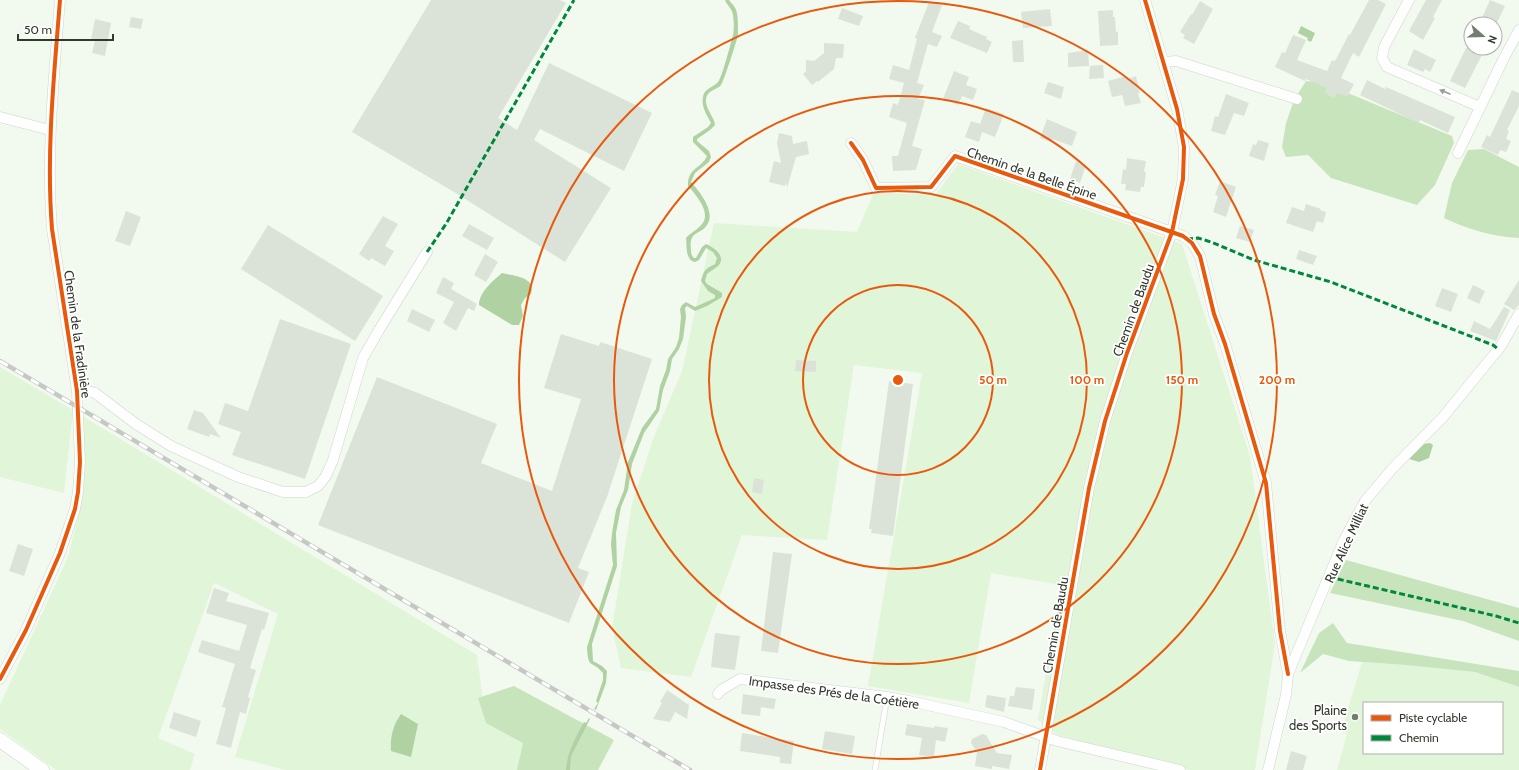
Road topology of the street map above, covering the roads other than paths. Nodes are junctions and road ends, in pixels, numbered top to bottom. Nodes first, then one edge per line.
1 (60, 0) edge
2 (1145, 0) edge
3 (1409, 0) edge
4 (1519, 30) edge
5 (1165, 62) junction
6 (1297, 99) dead end
7 (1480, 108) junction
8 (0, 117) edge
9 (50, 130) junction
10 (851, 143) dead end
11 (1458, 153) dead end
12 (1172, 232) junction
13 (427, 252) dead end
14 (1519, 314) edge
15 (77, 391) junction
16 (1288, 674) junction
17 (0, 679) edge
18 (718, 694) dead end
19 (887, 697) junction
20 (1046, 738) junction
21 (0, 740) edge
22 (42, 770) edge
23 (875, 770) edge
24 (1040, 770) edge
25 (1180, 770) edge
26 (1268, 770) edge

1 - 9 street, Chemin de la Fradinière
2 - 5 street, Chemin de Baudu
7 -> 3 street
4 - 7 street
5 - 6 street
5 - 12 street, Chemin de Baudu
7 - 11 street
8 - 9 street
9 - 15 street, Chemin de la Fradinière
10 - 12 street, Chemin de la Belle Épine
12 - 16 street
12 - 20 street, Chemin de Baudu
13 - 15 street
14 - 16 street, Rue Alice Milliat
15 - 17 street, Chemin de la Fradinière
16 - 26 street, Rue Alice Milliat
18 - 19 street, Impasse des Prés de la Coétière
19 - 20 street, Impasse des Prés de la Coétière
19 - 23 lane
20 - 24 street, Chemin de Baudu
20 - 25 street, Impasse des Prés de la Coétière
21 - 22 main road

